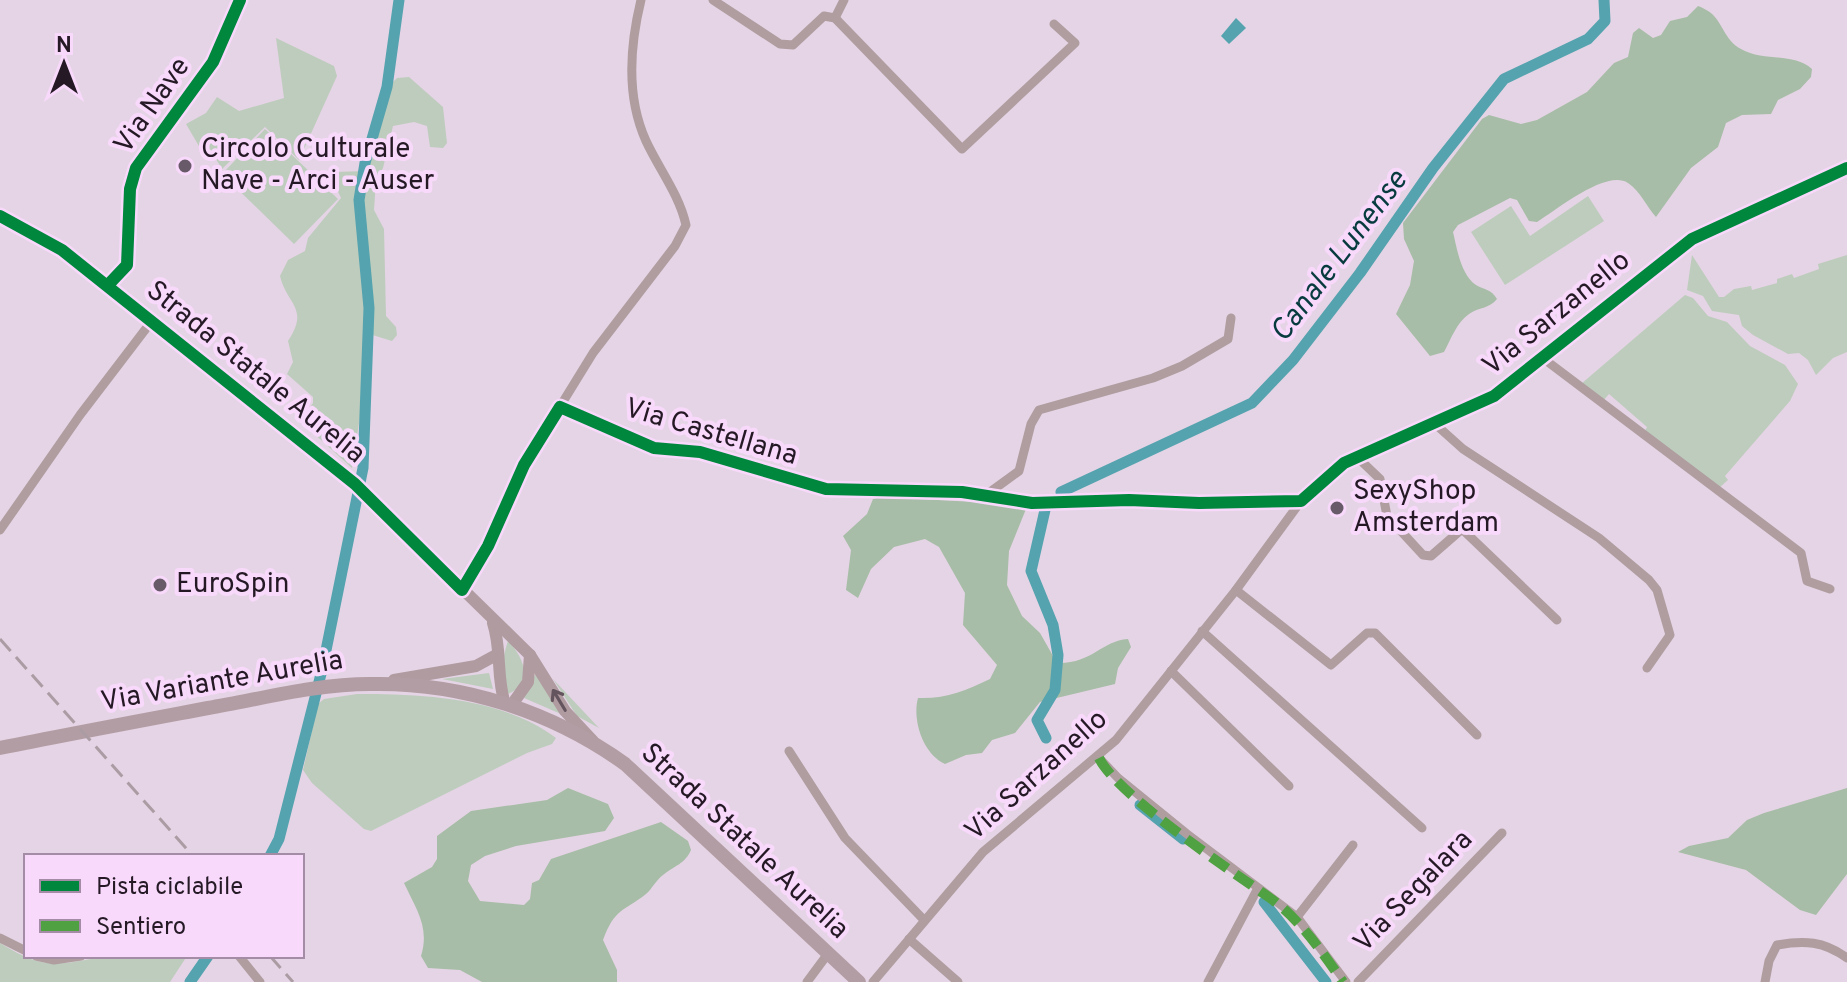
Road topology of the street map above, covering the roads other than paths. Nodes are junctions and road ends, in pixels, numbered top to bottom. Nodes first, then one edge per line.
1 (240, 0) edge
2 (641, 0) edge
3 (713, 0) edge
4 (844, 0) edge
5 (835, 18) junction
6 (1054, 24) dead end
7 (1847, 168) edge
8 (0, 216) edge
9 (108, 285) junction
10 (1231, 318) dead end
11 (151, 322) junction
12 (1544, 359) junction
13 (560, 407) junction
14 (1434, 423) junction
15 (1357, 457) junction
16 (986, 495) junction
17 (1301, 501) junction
18 (0, 530) edge
19 (1830, 589) dead end
20 (462, 590) junction
21 (1236, 590) junction
22 (492, 620) junction
23 (1557, 620) dead end
24 (1202, 631) junction
25 (498, 654) junction
26 (530, 655) junction
27 (1647, 668) dead end
28 (1171, 671) junction
29 (370, 684) junction
30 (508, 705) junction
31 (546, 718) joint
32 (1477, 735) dead end
33 (593, 741) junction
34 (0, 748) edge
35 (789, 751) dead end
36 (1099, 758) junction
37 (1289, 786) dead end
38 (1422, 828) dead end
39 (1502, 833) dead end
40 (1353, 845) dead end
41 (1258, 888) junction
42 (1297, 917) junction
43 (924, 920) junction
44 (0, 938) edge
45 (909, 939) junction
46 (24, 950) edge
47 (827, 955) junction
48 (45, 958) edge
49 (68, 958) edge
50 (241, 958) edge
51 (1847, 958) edge
52 (260, 982) edge
53 (807, 982) edge
54 (859, 982) edge
55 (873, 982) edge
56 (958, 982) edge
57 (1208, 982) edge
58 (1346, 982) edge
59 (1358, 982) edge
60 (1765, 982) edge

1 - 9 street, Via Nave
2 - 13 street
3 - 5 street
4 - 5 street
5 - 6 street
7 - 12 street, Via Sarzanello
8 - 9 main road, Strada Statale Aurelia
9 - 11 main road, Strada Statale Aurelia
10 - 16 street
11 - 18 street
11 - 20 main road, Strada Statale Aurelia
12 - 14 street, Via Sarzanello
12 - 19 street
13 - 16 street, Via Castellana
13 - 20 street
14 - 15 street, Via Sarzanello
14 - 27 street
15 - 17 street, Via Sarzanello
15 - 23 street
16 - 17 street, Via Castellana
17 - 21 street, Via Sarzanello
20 - 22 main road, Strada Statale Aurelia
21 - 24 street, Via Sarzanello
21 - 32 street
22 - 25 main road
22 - 26 main road, Strada Statale Aurelia
24 - 28 street, Via Sarzanello
24 - 38 street
25 - 29 main road
25 - 30 main road
26 - 30 main road
33 -> 26 main road, Strada Statale Aurelia
28 - 36 street, Via Sarzanello
28 - 37 street
29 - 30 main road, Via Variante Aurelia
29 - 34 main road, Via Variante Aurelia
30 - 31 main road, Via Variante Aurelia
31 - 33 main road, Strada Statale Aurelia
33 - 47 main road, Strada Statale Aurelia
35 - 43 street
36 - 41 street, Via Segalara
36 - 43 street, Via Sarzanello
39 - 59 street, Via Segalara
40 - 42 street
41 - 42 street, Via Segalara
41 - 57 street
42 - 58 street, Via Segalara
43 - 45 street, Via Sarzanello
44 - 46 street
45 - 55 street, Via Sarzanello
45 - 56 street
47 - 53 street
47 - 54 main road, Strada Statale Aurelia
48 - 49 street
50 - 52 street
51 - 60 street

